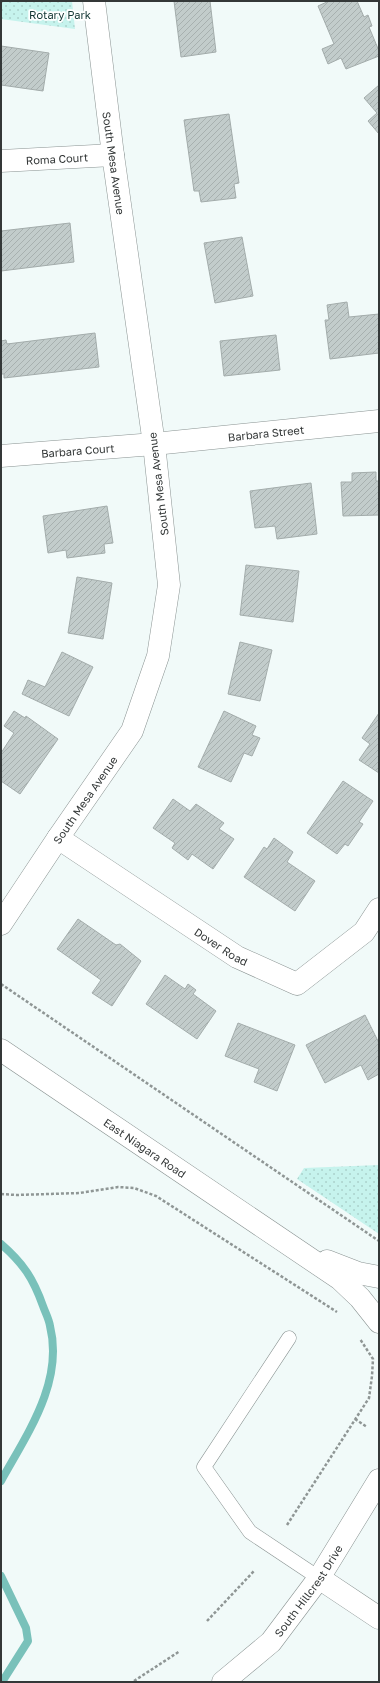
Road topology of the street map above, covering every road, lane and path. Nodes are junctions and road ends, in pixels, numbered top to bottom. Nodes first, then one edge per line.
1 (94, 1) edge
2 (112, 155) junction
3 (1, 160) edge
4 (379, 421) edge
5 (154, 444) junction
6 (1, 456) edge
7 (58, 838) junction
8 (379, 909) edge
9 (1, 924) edge
10 (1, 984) edge
11 (1, 1050) edge
12 (1, 1194) edge
13 (379, 1241) edge
14 (289, 1245) junction
15 (379, 1277) edge
16 (342, 1315) dead end
17 (379, 1322) edge
18 (356, 1332) dead end
19 (289, 1338) dead end
20 (355, 1419) junction
21 (367, 1427) dead end
22 (378, 1479) edge
23 (287, 1524) dead end
24 (254, 1572) dead end
25 (319, 1578) junction
26 (379, 1618) edge
27 (207, 1621) dead end
28 (180, 1651) dead end
29 (134, 1681) edge
30 (223, 1682) edge

1 - 2 street, South Mesa Avenue
2 - 3 street, Roma Court
2 - 5 street, South Mesa Avenue
4 - 5 street, Barbara Street
5 - 6 street, Barbara Court
5 - 7 street, South Mesa Avenue
7 - 8 street, Dover Road
7 - 9 street, South Mesa Avenue
10 - 13 path
11 - 14 street, East Niagara Road
12 - 16 path
14 - 15 street, East Niagara Road
14 - 17 street, East Niagara Road
18 - 20 path
19 - 25 lane
20 - 21 path
20 - 23 path
22 - 25 street, South Hillcrest Drive
24 - 27 path
25 - 26 street
25 - 30 street, South Hillcrest Drive
28 - 29 path

